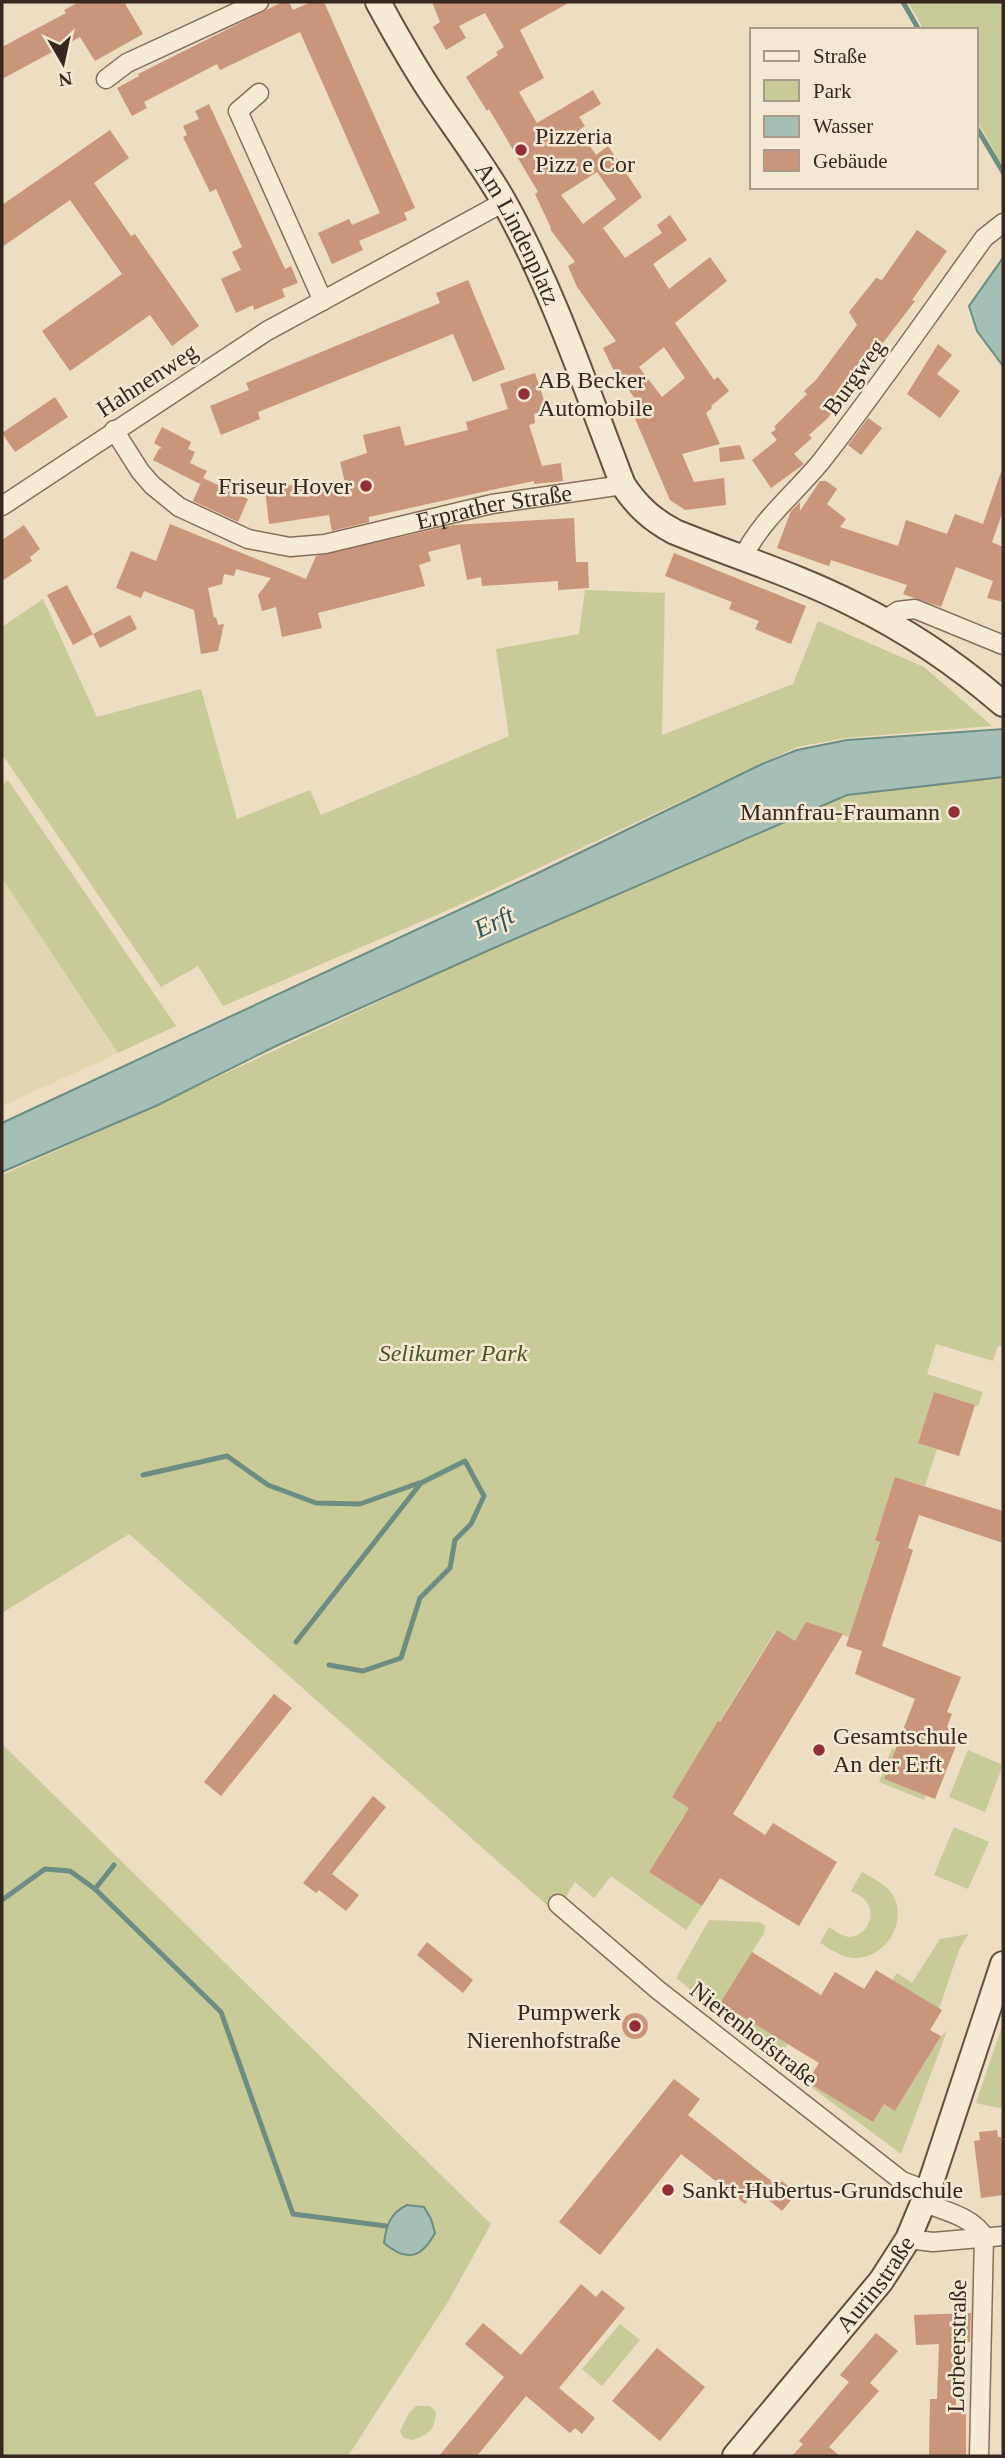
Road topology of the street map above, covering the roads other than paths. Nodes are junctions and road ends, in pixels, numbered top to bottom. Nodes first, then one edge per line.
1 (260, 2) edge
2 (378, 2) edge
3 (106, 79) dead end
4 (260, 93) dead end
5 (504, 202) junction
6 (1002, 223) edge
7 (323, 301) junction
8 (114, 430) junction
9 (623, 485) junction
10 (2, 506) edge
11 (742, 559) junction
12 (884, 620) junction
13 (1003, 645) edge
14 (1003, 704) edge
15 (558, 1904) dead end
16 (1003, 1964) edge
17 (926, 2197) junction
18 (1003, 2236) edge
19 (984, 2237) junction
20 (908, 2239) junction
21 (736, 2456) edge
22 (979, 2456) edge

1 - 3 street
2 - 5 main road, Am Lindenplatz
4 - 7 street
5 - 7 street, Hahnenweg
5 - 9 main road, Am Lindenplatz
6 - 11 street, Burgweg
7 - 8 street, Hahnenweg
8 - 9 street, Erprather Straße
8 - 10 street, Hahnenweg
9 - 11 main road
11 - 12 main road
12 - 13 street
12 - 14 main road
15 - 17 street, Nierenhofstraße
16 - 17 main road, Aurinstraße
17 - 19 street, Nierenhofstraße
17 - 20 main road, Aurinstraße
18 - 19 street
19 - 20 street
19 - 22 street, Lorbeerstraße
20 - 21 main road, Aurinstraße

